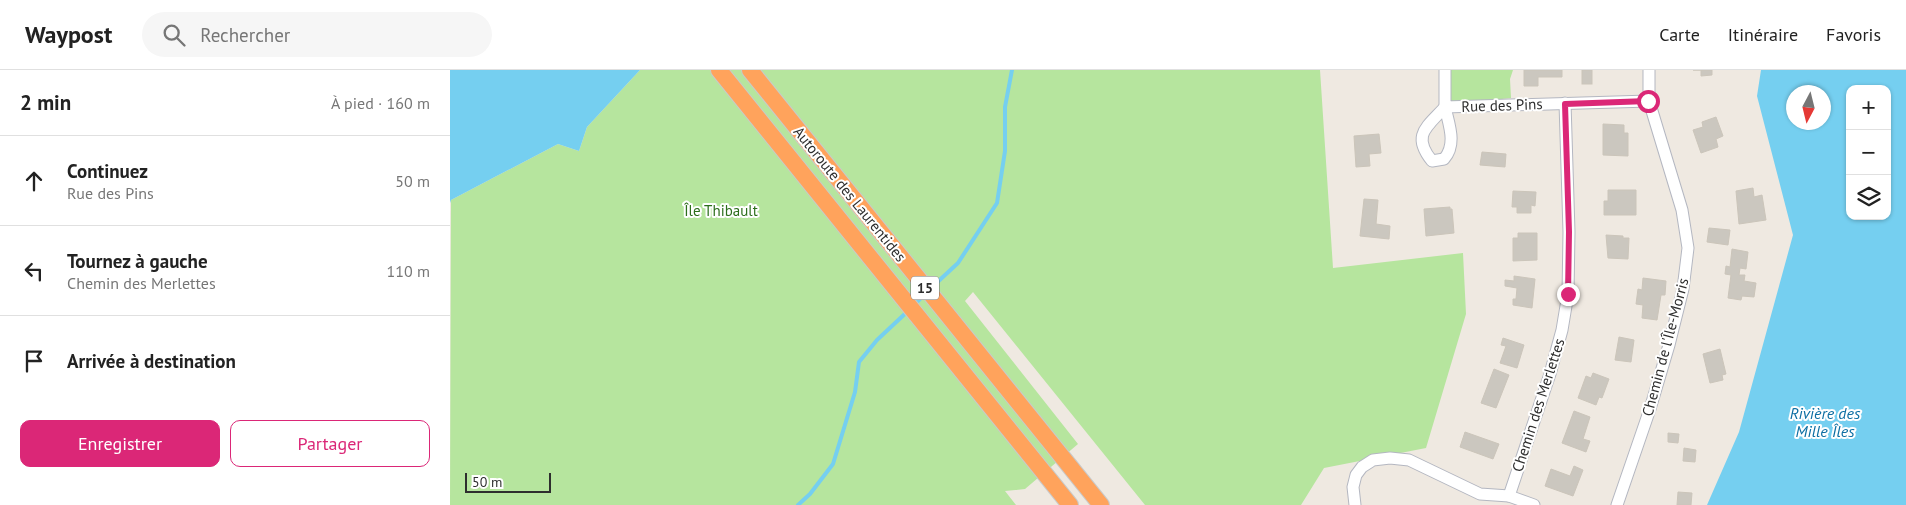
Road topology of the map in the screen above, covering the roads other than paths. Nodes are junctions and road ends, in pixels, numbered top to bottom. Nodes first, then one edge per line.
1 (719, 70) edge
2 (750, 70) edge
3 (1445, 70) edge
4 (1649, 70) edge
5 (1648, 101) junction
6 (1565, 104) junction
7 (1508, 496) junction
8 (1070, 505) edge
9 (1101, 505) edge
10 (1355, 505) edge
11 (1534, 505) edge
12 (1617, 505) edge

1 - 8 highway, Autoroute des Laurentides / 15
2 - 9 highway, Autoroute des Laurentides / 15
3 - 6 street, Rue des Pins
4 - 5 street, Chemin de l'Île-Morris
5 - 6 street, Rue des Pins
5 - 12 street, Chemin de l'Île-Morris
6 - 7 street, Chemin des Merlettes
7 - 10 street
7 - 11 street

